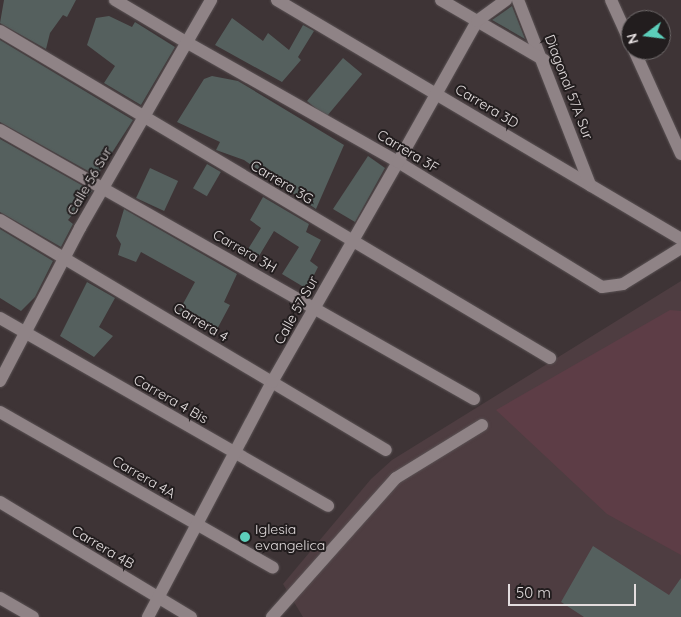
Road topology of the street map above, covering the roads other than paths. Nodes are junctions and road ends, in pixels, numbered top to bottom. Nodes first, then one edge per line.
1 (115, 0) edge
2 (211, 0) edge
3 (277, 0) edge
4 (441, 0) edge
5 (506, 0) edge
6 (518, 0) edge
7 (611, 0) edge
8 (478, 21) junction
9 (621, 22) edge
10 (0, 31) edge
11 (186, 42) junction
12 (544, 60) junction
13 (639, 60) edge
14 (437, 94) junction
15 (144, 117) junction
16 (0, 130) edge
17 (681, 154) edge
18 (398, 162) junction
19 (590, 185) junction
20 (103, 188) junction
21 (0, 220) edge
22 (681, 239) edge
23 (352, 240) junction
24 (681, 248) edge
25 (64, 259) junction
26 (314, 308) junction
27 (0, 318) edge
28 (25, 332) junction
29 (550, 358) dead end
30 (0, 381) edge
31 (272, 382) junction
32 (474, 399) dead end
33 (0, 412) edge
34 (482, 425) dead end
35 (386, 450) dead end
36 (235, 453) junction
37 (0, 502) edge
38 (328, 506) dead end
39 (197, 524) junction
40 (273, 568) dead end
41 (158, 597) junction
42 (0, 598) edge
43 (33, 617) edge
44 (148, 617) edge
45 (191, 617) edge
46 (272, 617) edge

1 - 11 street
2 - 11 street, Calle 56 Sur
3 - 14 street, Carrera 3D
4 - 8 street
5 - 8 street
6 - 12 street, Diagonal 57A Sur
7 - 9 street
8 - 12 street
8 - 14 street, Calle 57 Sur
10 - 15 street, Carrera 3G
11 - 15 street, Calle 56 Sur
11 - 18 street, Carrera 3F
12 - 19 street, Diagonal 57A Sur
13 - 17 street
14 - 18 street, Calle 57 Sur
14 - 19 street, Carrera 3D
15 - 20 street, Calle 56 Sur
15 - 23 street, Carrera 3G
16 - 20 street, Carrera 3H
18 - 23 street, Calle 57 Sur
18 - 24 street, Carrera 3F
19 - 22 street, Carrera 3D
20 - 25 street, Calle 56 Sur
20 - 26 street, Carrera 3H
21 - 25 street, Carrera 4
23 - 26 street, Calle 57 Sur
23 - 29 street, Carrera 3G
25 - 28 street, Calle 56 Sur
25 - 31 street, Carrera 4
26 - 31 street, Calle 57 Sur
26 - 32 street, Carrera 3H
27 - 28 street, Carrera 4 Bis
28 - 30 street, Calle 56 Sur
28 - 36 street, Carrera 4 Bis
31 - 35 street, Carrera 4
31 - 36 street, Calle 57 Sur
33 - 39 street, Carrera 4A
34 - 46 street
36 - 38 street, Carrera 4 Bis
36 - 39 street, Calle 57 Sur
37 - 41 street, Carrera 4B
39 - 40 street, Carrera 4A
39 - 41 street, Calle 57 Sur
41 - 44 street, Calle 57 Sur
41 - 45 street, Carrera 4B
42 - 43 street

